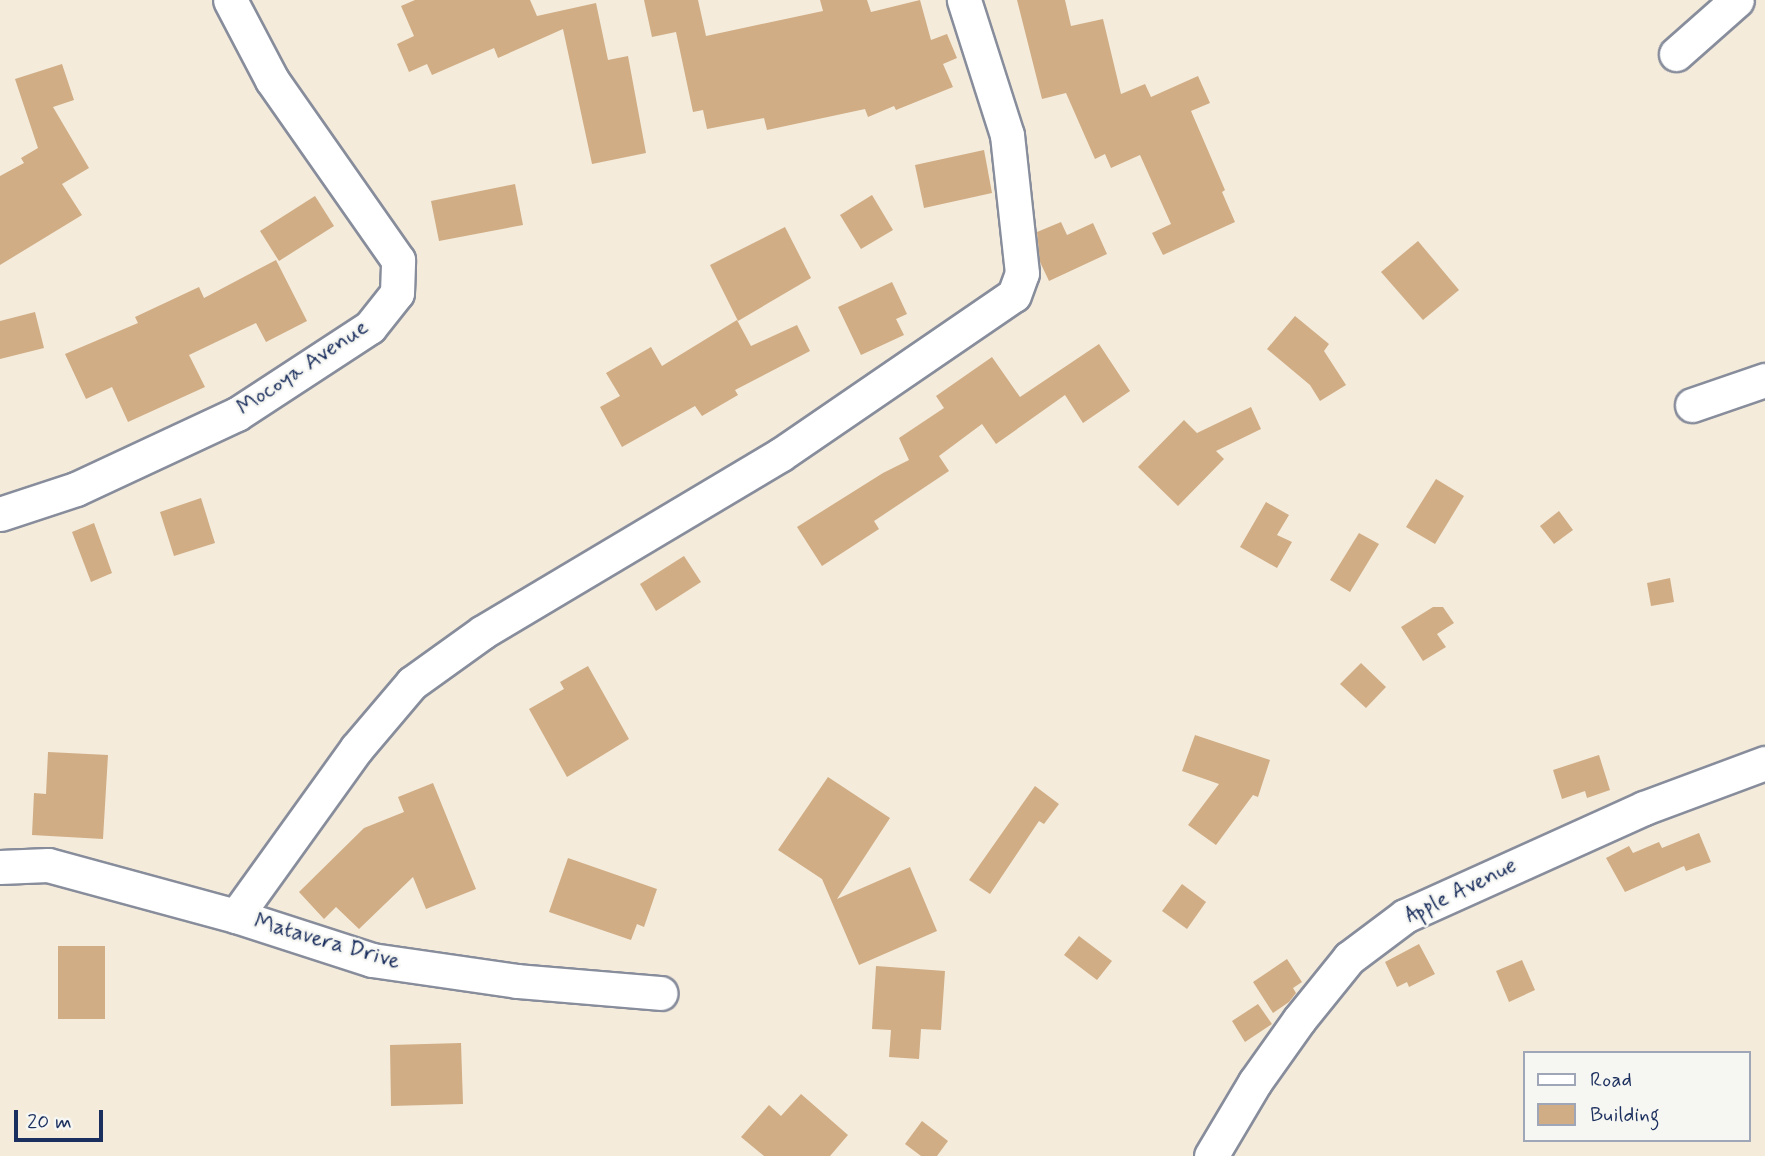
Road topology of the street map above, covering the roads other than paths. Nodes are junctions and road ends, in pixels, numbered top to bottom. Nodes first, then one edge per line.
1 (230, 0) edge
2 (964, 0) edge
3 (1737, 0) edge
4 (1676, 54) dead end
5 (1765, 380) edge
6 (1692, 405) dead end
7 (0, 514) edge
8 (1765, 763) edge
9 (0, 867) edge
10 (236, 916) junction
11 (660, 993) dead end
12 (1211, 1156) edge

1 - 7 street, Mocoya Avenue
2 - 10 street
3 - 4 street
5 - 6 street
8 - 12 street, Apple Avenue
9 - 10 street, Matavera Drive
10 - 11 street, Matavera Drive

